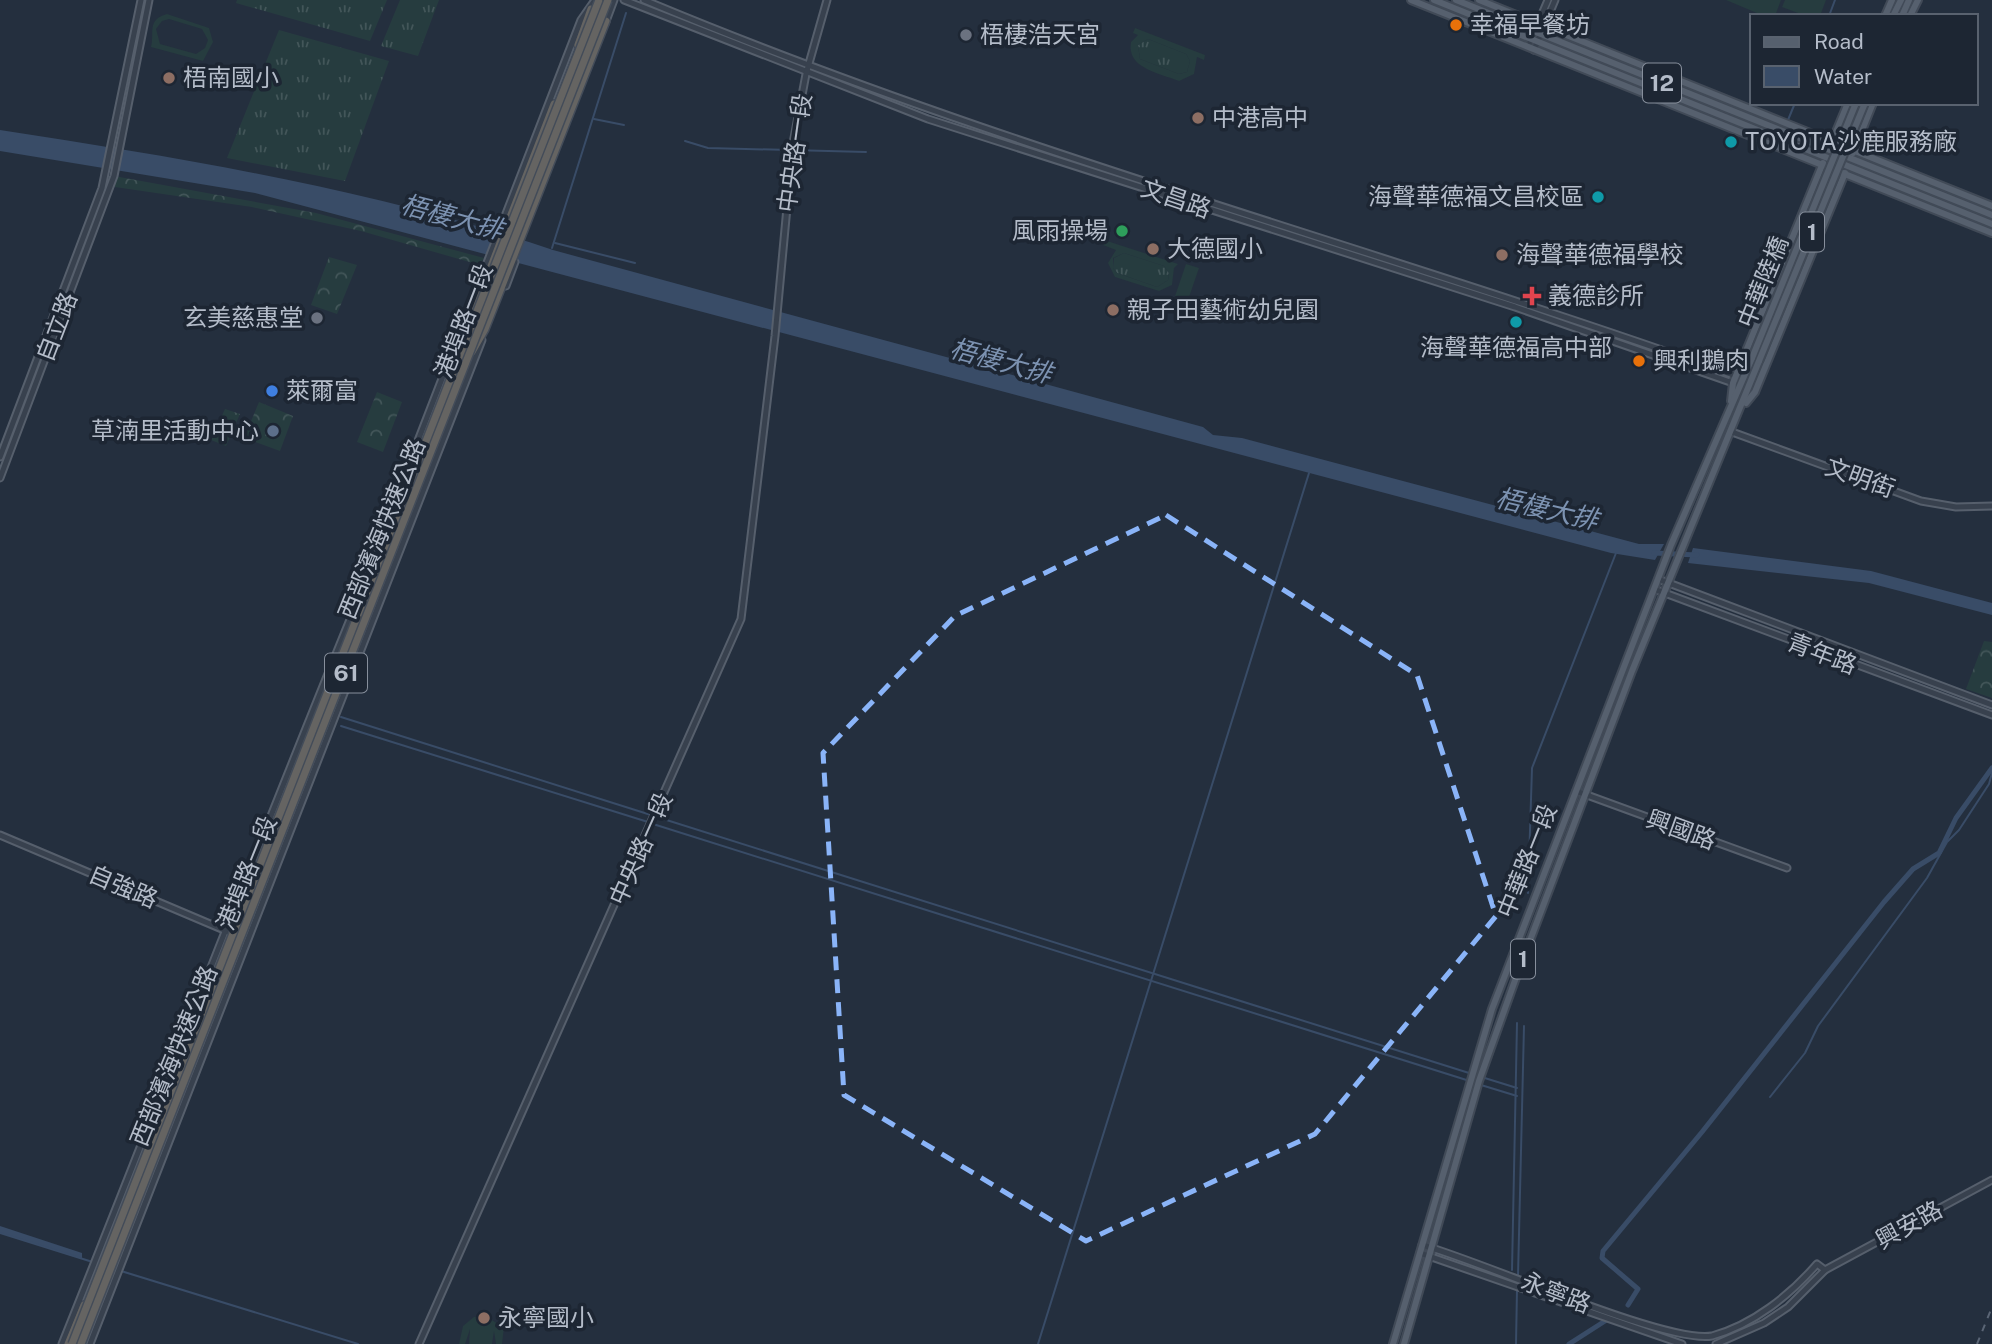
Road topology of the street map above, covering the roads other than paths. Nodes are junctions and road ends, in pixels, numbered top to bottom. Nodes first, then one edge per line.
1 (141, 0) edge
2 (149, 0) edge
3 (597, 0) edge
4 (608, 0) edge
5 (614, 0) edge
6 (624, 0) edge
7 (644, 0) edge
8 (827, 0) edge
9 (1411, 0) edge
10 (1434, 0) edge
11 (1456, 0) edge
12 (1479, 0) edge
13 (1548, 0) edge
14 (1555, 0) edge
15 (591, 9) junction
16 (606, 22) junction
17 (1541, 25) junction
18 (1537, 33) junction
19 (1534, 41) junction
20 (1531, 48) junction
21 (581, 59) junction
22 (808, 67) junction
23 (806, 74) junction
24 (1847, 105) edge
25 (1855, 105) edge
26 (1864, 105) edge
27 (1872, 105) edge
28 (1832, 142) junction
29 (1854, 151) junction
30 (1827, 154) junction
31 (1849, 162) junction
32 (1823, 165) junction
33 (1845, 174) junction
34 (1992, 206) edge
35 (1992, 215) edge
36 (1992, 224) edge
37 (1992, 233) edge
38 (463, 351) junction
39 (472, 352) junction
40 (1756, 360) junction
41 (1735, 380) junction
42 (1731, 403) junction
43 (1742, 407) junction
44 (1732, 432) junction
45 (0, 457) edge
46 (0, 478) edge
47 (415, 483) junction
48 (1992, 506) edge
49 (391, 520) junction
50 (409, 527) junction
51 (1658, 579) junction
52 (1667, 583) junction
53 (1654, 589) junction
54 (1663, 592) junction
55 (1992, 705) edge
56 (1992, 715) edge
57 (1576, 791) junction
58 (1586, 794) junction
59 (0, 835) edge
60 (1787, 868) dead end
61 (224, 929) junction
62 (246, 939) junction
63 (147, 1135) junction
64 (166, 1144) junction
65 (1992, 1180) edge
66 (139, 1187) junction
67 (1422, 1244) junction
68 (1433, 1248) junction
69 (1420, 1253) junction
70 (1431, 1256) junction
71 (1825, 1270) junction
72 (1690, 1340) edge
73 (62, 1344) edge
74 (76, 1344) edge
75 (90, 1344) edge
76 (419, 1344) edge
77 (1393, 1344) edge
78 (1404, 1344) edge
79 (1682, 1344) edge
80 (1716, 1344) edge

1 - 45 street, 自立路
2 - 46 street, 自立路
3 - 15 street, 港埠路一段
3 - 38 highway, 西部濱海快速公路 / 61, bridge
4 - 39 highway, 西部濱海快速公路 / 61, bridge
5 - 16 street, 港埠路一段
6 - 23 street, 文昌路
7 - 22 street, 文昌路
8 - 22 street, 中央路一段
9 - 20 main road, 12
10 - 19 main road, 12
11 - 18 main road, 12
12 - 17 main road, 12
13 - 17 street
14 - 17 street
15 - 21 street, 港埠路一段
15 - 38 highway, bridge
15 - 49 street, 港埠路一段
16 - 21 street, 港埠路一段
16 - 39 highway, bridge
16 - 50 street, 港埠路一段
17 - 18 street
17 - 28 main road, 12
18 - 19 street
18 - 30 main road, 12
19 - 20 main road
19 - 30 main road, 12
20 - 32 main road, 12
21 - 47 street, 港埠路一段
22 - 23 street, 中央路一段
22 - 41 street, 文昌路
23 - 41 street, 文昌路
23 - 76 street, 中央路一段
24 - 28 main road, 1
25 - 40 main road, 中華陸橋 / 1, bridge
26 - 40 main road, 中華陸橋 / 1, bridge
27 - 29 main road, 1
28 - 29 main road, 12
28 - 30 main road, 1
28 - 31 main road, 12
29 - 31 main road, 1
29 - 34 main road, 12
30 - 31 main road, 12
30 - 32 main road, 中華路一段 / 1
31 - 32 main road, 12
31 - 33 main road, 中華路一段 / 1
31 - 35 main road, 12
31 - 36 main road, 12
32 - 33 main road, 12
32 - 41 main road, 中華路一段 / 1
33 - 37 main road, 12
33 - 43 main road, 中華路一段 / 1
38 - 74 highway, 西部濱海快速公路 / 61, bridge
39 - 74 highway, 西部濱海快速公路 / 61, bridge
40 - 42 main road, 中華路一段 / 1
40 - 43 main road, 中華路一段 / 1
41 - 42 main road, 中華路一段 / 1
42 - 51 main road, 中華路一段 / 1
43 - 44 main road, 中華路一段 / 1
44 - 48 street, 文明街
44 - 52 main road, 中華路一段 / 1
47 - 49 street, 港埠路一段
47 - 50 street, 港埠路一段
49 - 61 street, 港埠路一段
50 - 62 street, 港埠路一段
51 - 52 street, 青年路
51 - 53 main road, 中華路一段 / 1
52 - 54 main road, 中華路一段 / 1
52 - 55 street, 青年路
53 - 54 street, 青年路
53 - 57 main road, 中華路一段 / 1
54 - 56 street, 青年路
54 - 58 main road, 中華路一段 / 1
57 - 58 street, 興國路
57 - 67 main road, 中華路一段 / 1
58 - 60 street, 興國路
58 - 68 main road, 中華路一段 / 1
59 - 61 street, 自強路
61 - 62 street, 自強路
61 - 63 street, 港埠路一段
62 - 64 street, 港埠路一段
63 - 66 street
63 - 73 street, 港埠路一段
64 - 66 street
64 - 75 street, 港埠路一段
65 - 71 street, 興安路
66 - 74 street
67 - 68 street, 永寧路
67 - 69 main road, 中華路一段 / 1
68 - 70 main road, 中華路一段 / 1
68 - 72 street, 永寧路
69 - 70 street, 永寧路
69 - 77 main road, 中華路一段 / 1
70 - 78 main road, 中華路一段 / 1
70 - 79 street, 永寧路
71 - 72 street
71 - 80 street, 興安路

